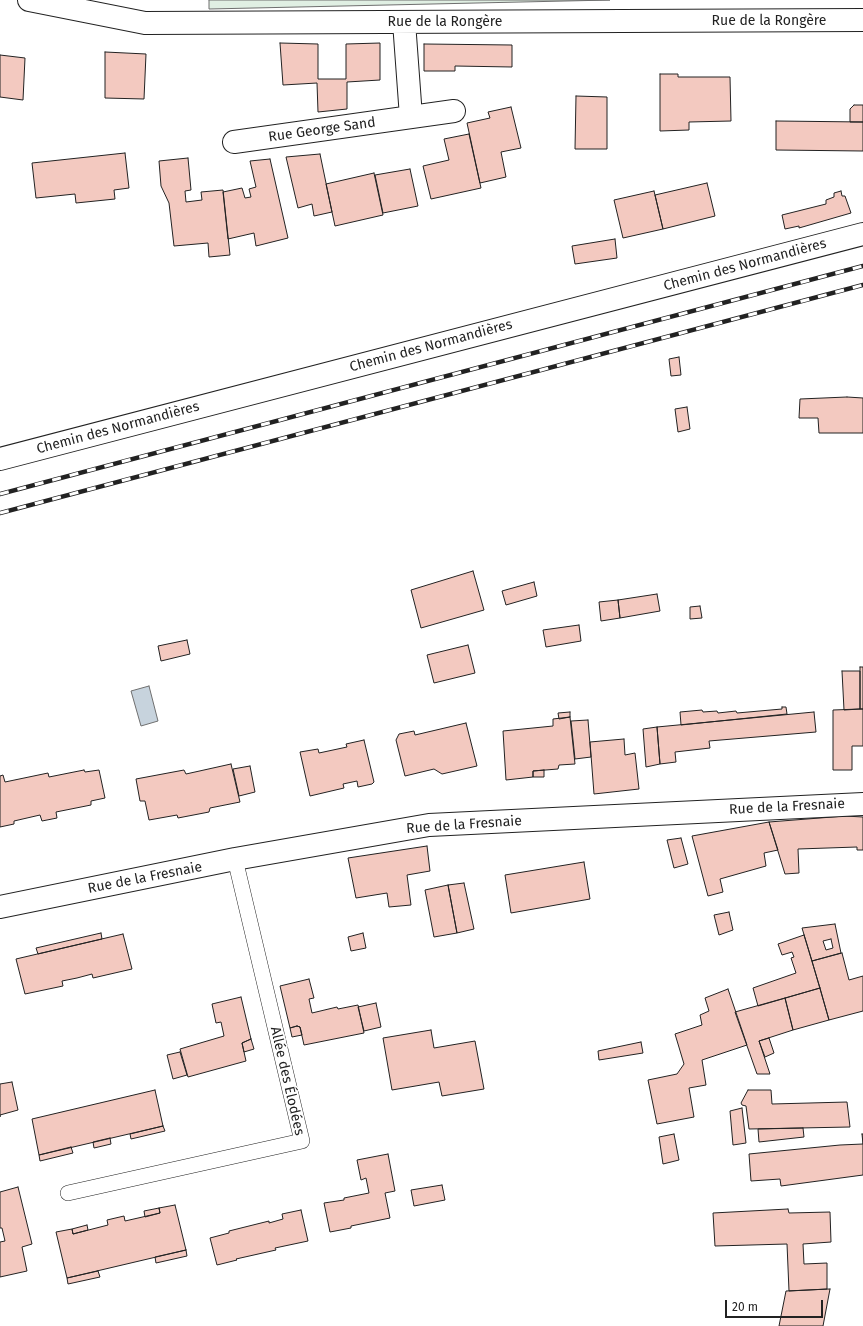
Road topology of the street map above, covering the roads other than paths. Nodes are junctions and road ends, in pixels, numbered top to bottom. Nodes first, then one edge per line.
1 (29, 0) edge
2 (863, 20) edge
3 (404, 22) junction
4 (454, 111) dead end
5 (411, 118) junction
6 (234, 142) dead end
7 (863, 234) edge
8 (0, 460) edge
9 (863, 804) edge
10 (235, 859) junction
11 (0, 907) edge
12 (68, 1193) dead end

1 - 3 street, Rue de la Rongère
2 - 3 street, Rue de la Rongère
3 - 5 street
4 - 5 street, Rue George Sand
5 - 6 street, Rue George Sand
7 - 8 street, Chemin des Normandières
9 - 10 street, Rue de la Fresnaie
10 - 11 street, Rue de la Fresnaie
10 - 12 lane, Allée des Élodées

